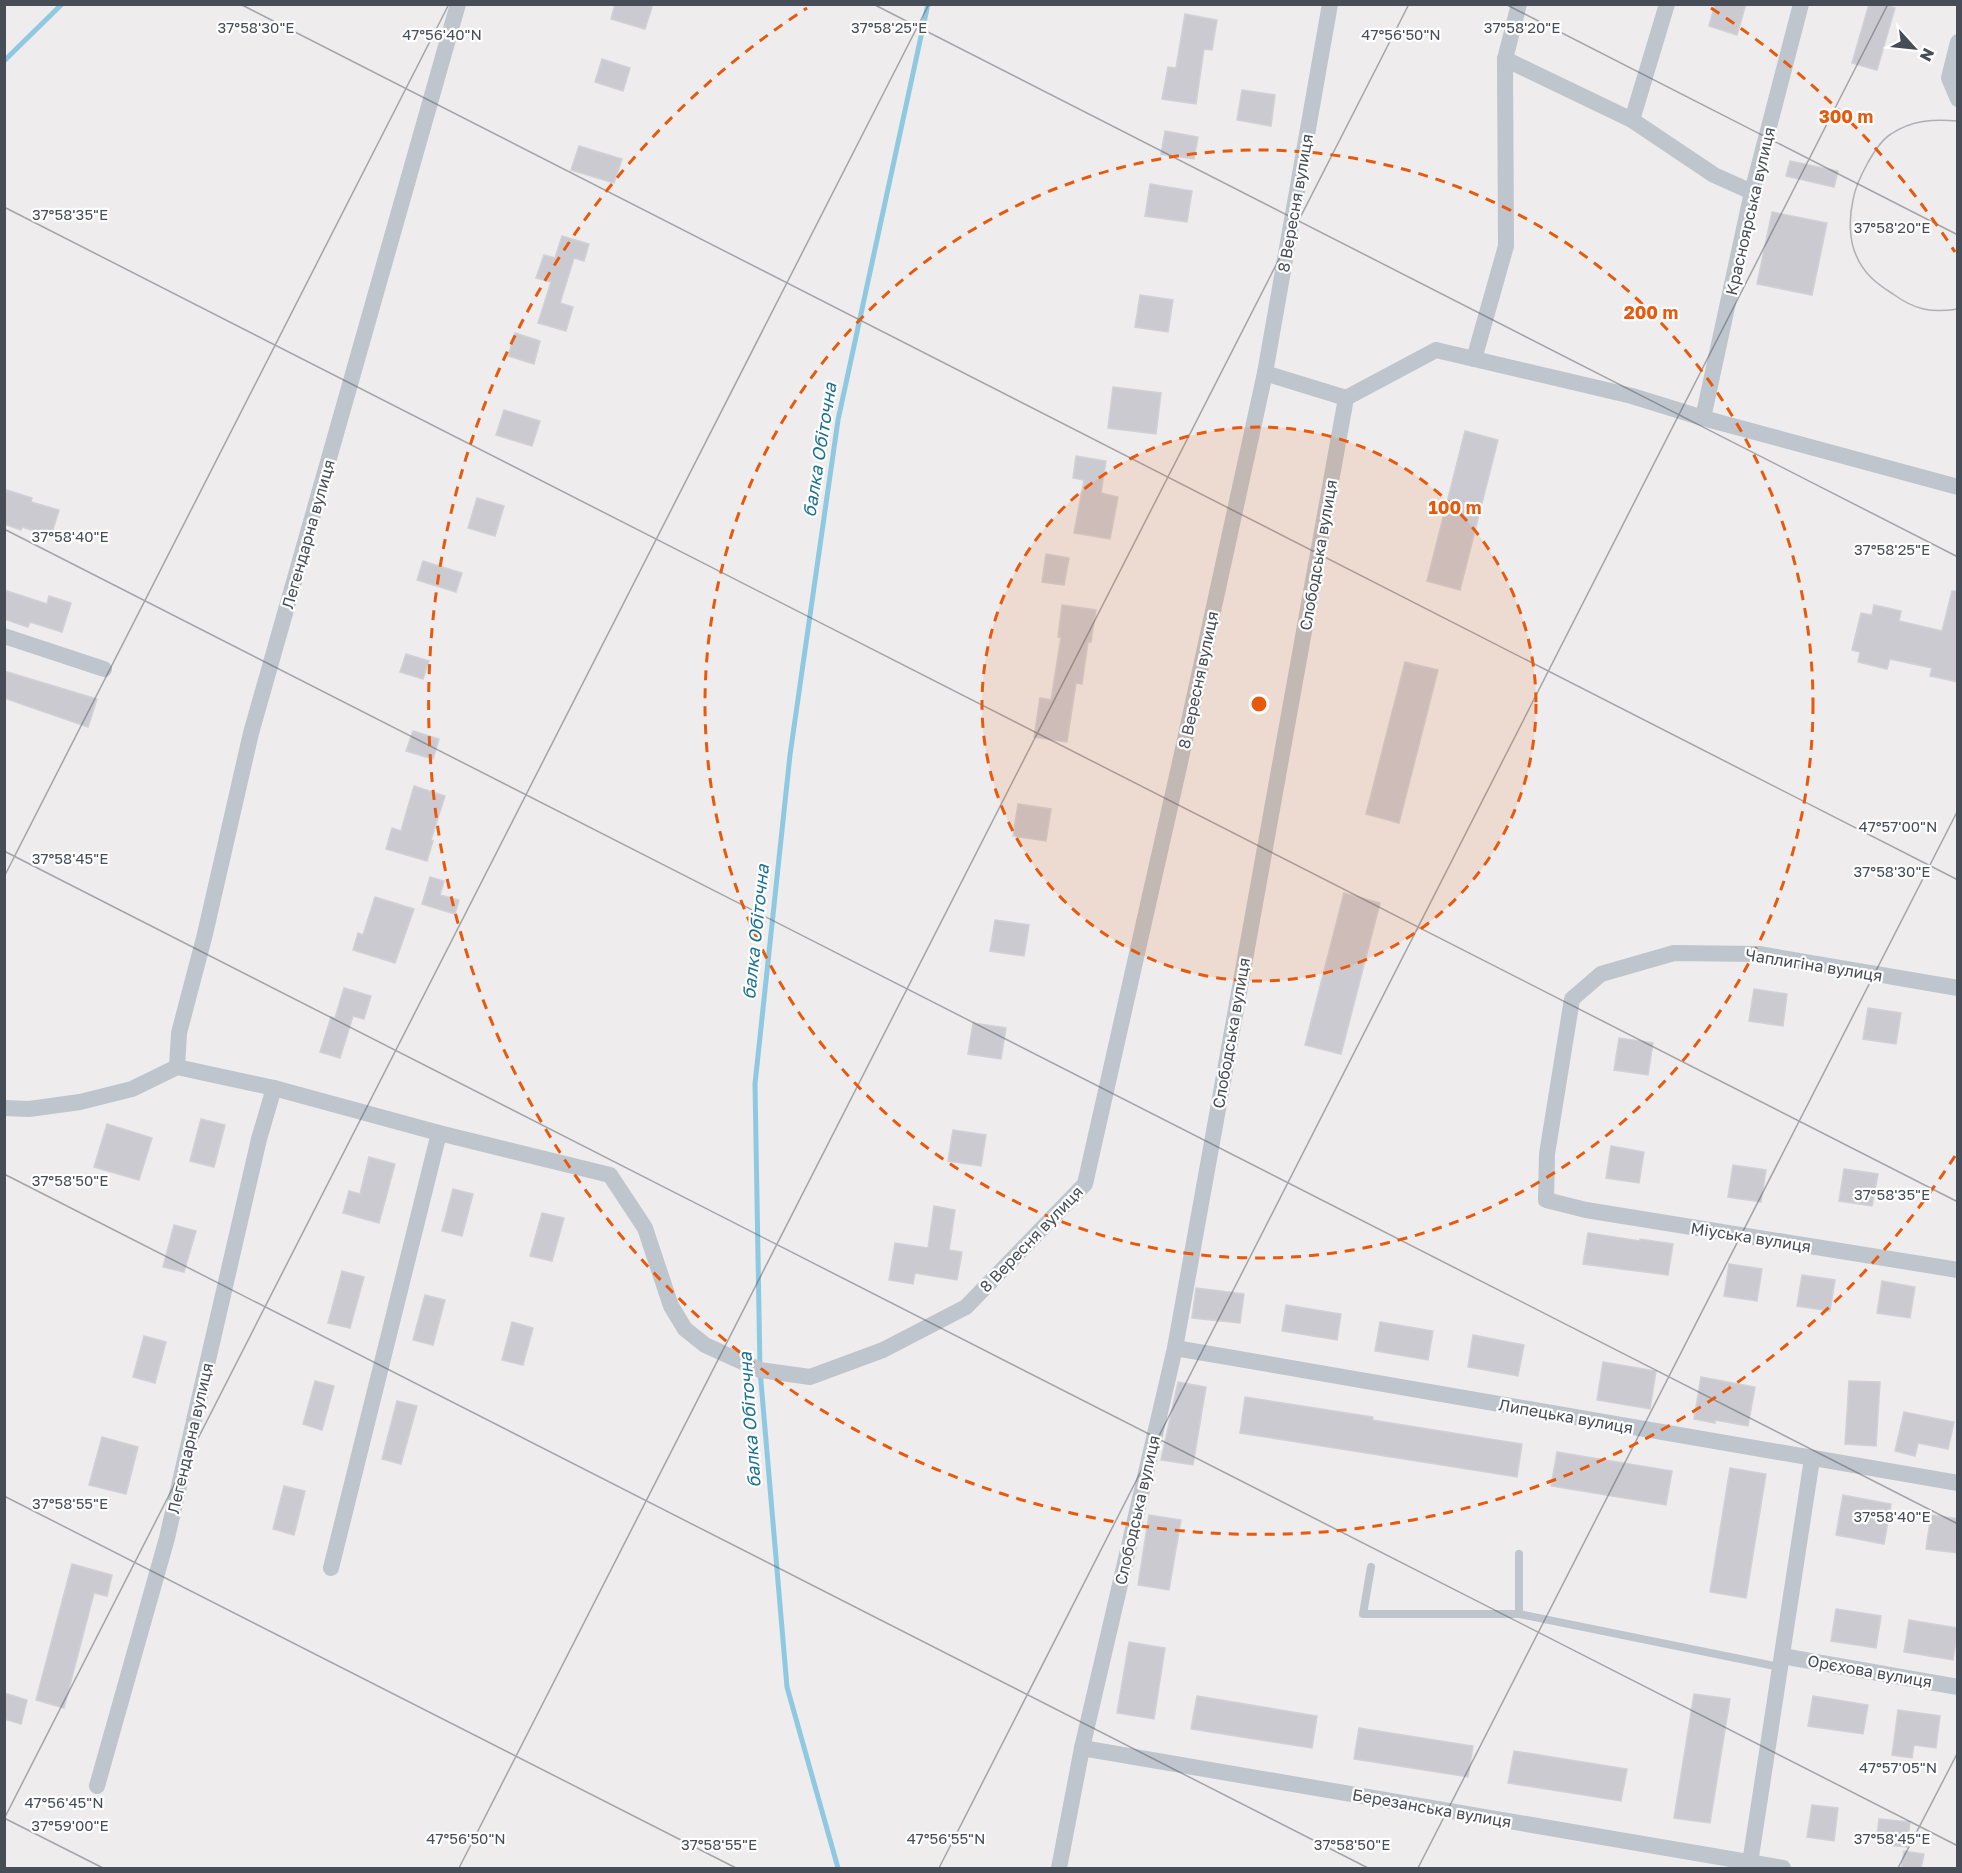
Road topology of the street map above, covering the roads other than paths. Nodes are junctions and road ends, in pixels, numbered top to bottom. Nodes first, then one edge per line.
1 (458, 4) edge
2 (1330, 4) edge
3 (1519, 4) edge
4 (1667, 4) edge
5 (1801, 4) edge
6 (1958, 42) edge
7 (1505, 59) junction
8 (1958, 99) edge
9 (1632, 120) junction
10 (1752, 192) junction
11 (1474, 358) junction
12 (1265, 373) junction
13 (1346, 398) junction
14 (1703, 418) junction
15 (1958, 487) edge
16 (4, 636) edge
17 (104, 669) dead end
18 (1958, 988) edge
19 (177, 1067) junction
20 (274, 1088) junction
21 (4, 1108) edge
22 (439, 1132) junction
23 (1546, 1200) joint
24 (1958, 1270) edge
25 (1175, 1348) junction
26 (1812, 1459) junction
27 (1958, 1483) edge
28 (1519, 1554) dead end
29 (1371, 1567) dead end
30 (331, 1568) dead end
31 (1519, 1614) junction
32 (1781, 1661) junction
33 (1958, 1687) edge
34 (1082, 1748) junction
35 (97, 1786) dead end
36 (1750, 1863) junction
37 (1059, 1869) edge
38 (1783, 1869) edge

1 - 19 street, Легендарна вулиця
2 - 12 street, 8 Вересня вулиця
3 - 7 street
4 - 9 street
5 - 10 street, Красноярська вулиця
6 - 8 street
7 - 9 street
7 - 11 street
9 - 10 street
10 - 14 street, Красноярська вулиця
11 - 13 street
11 - 14 street
12 - 13 street
12 - 22 street, 8 Вересня вулиця
13 - 25 street, Слободська вулиця
14 - 15 street
16 - 17 street
18 - 23 street, Чаплигіна вулиця
19 - 20 street
19 - 21 street
20 - 22 street
20 - 35 street, Легендарна вулиця
22 - 30 street
23 - 24 street, Міуська вулиця
25 - 26 street, Липецька вулиця
25 - 34 street, Слободська вулиця
26 - 27 street, Липецька вулиця
26 - 32 street
28 - 31 lane
29 - 31 lane
31 - 32 lane
32 - 33 street, Орєхова вулиця
32 - 36 street
34 - 36 street, Березанська вулиця
34 - 37 street, Слободська вулиця
36 - 38 street, Березанська вулиця

